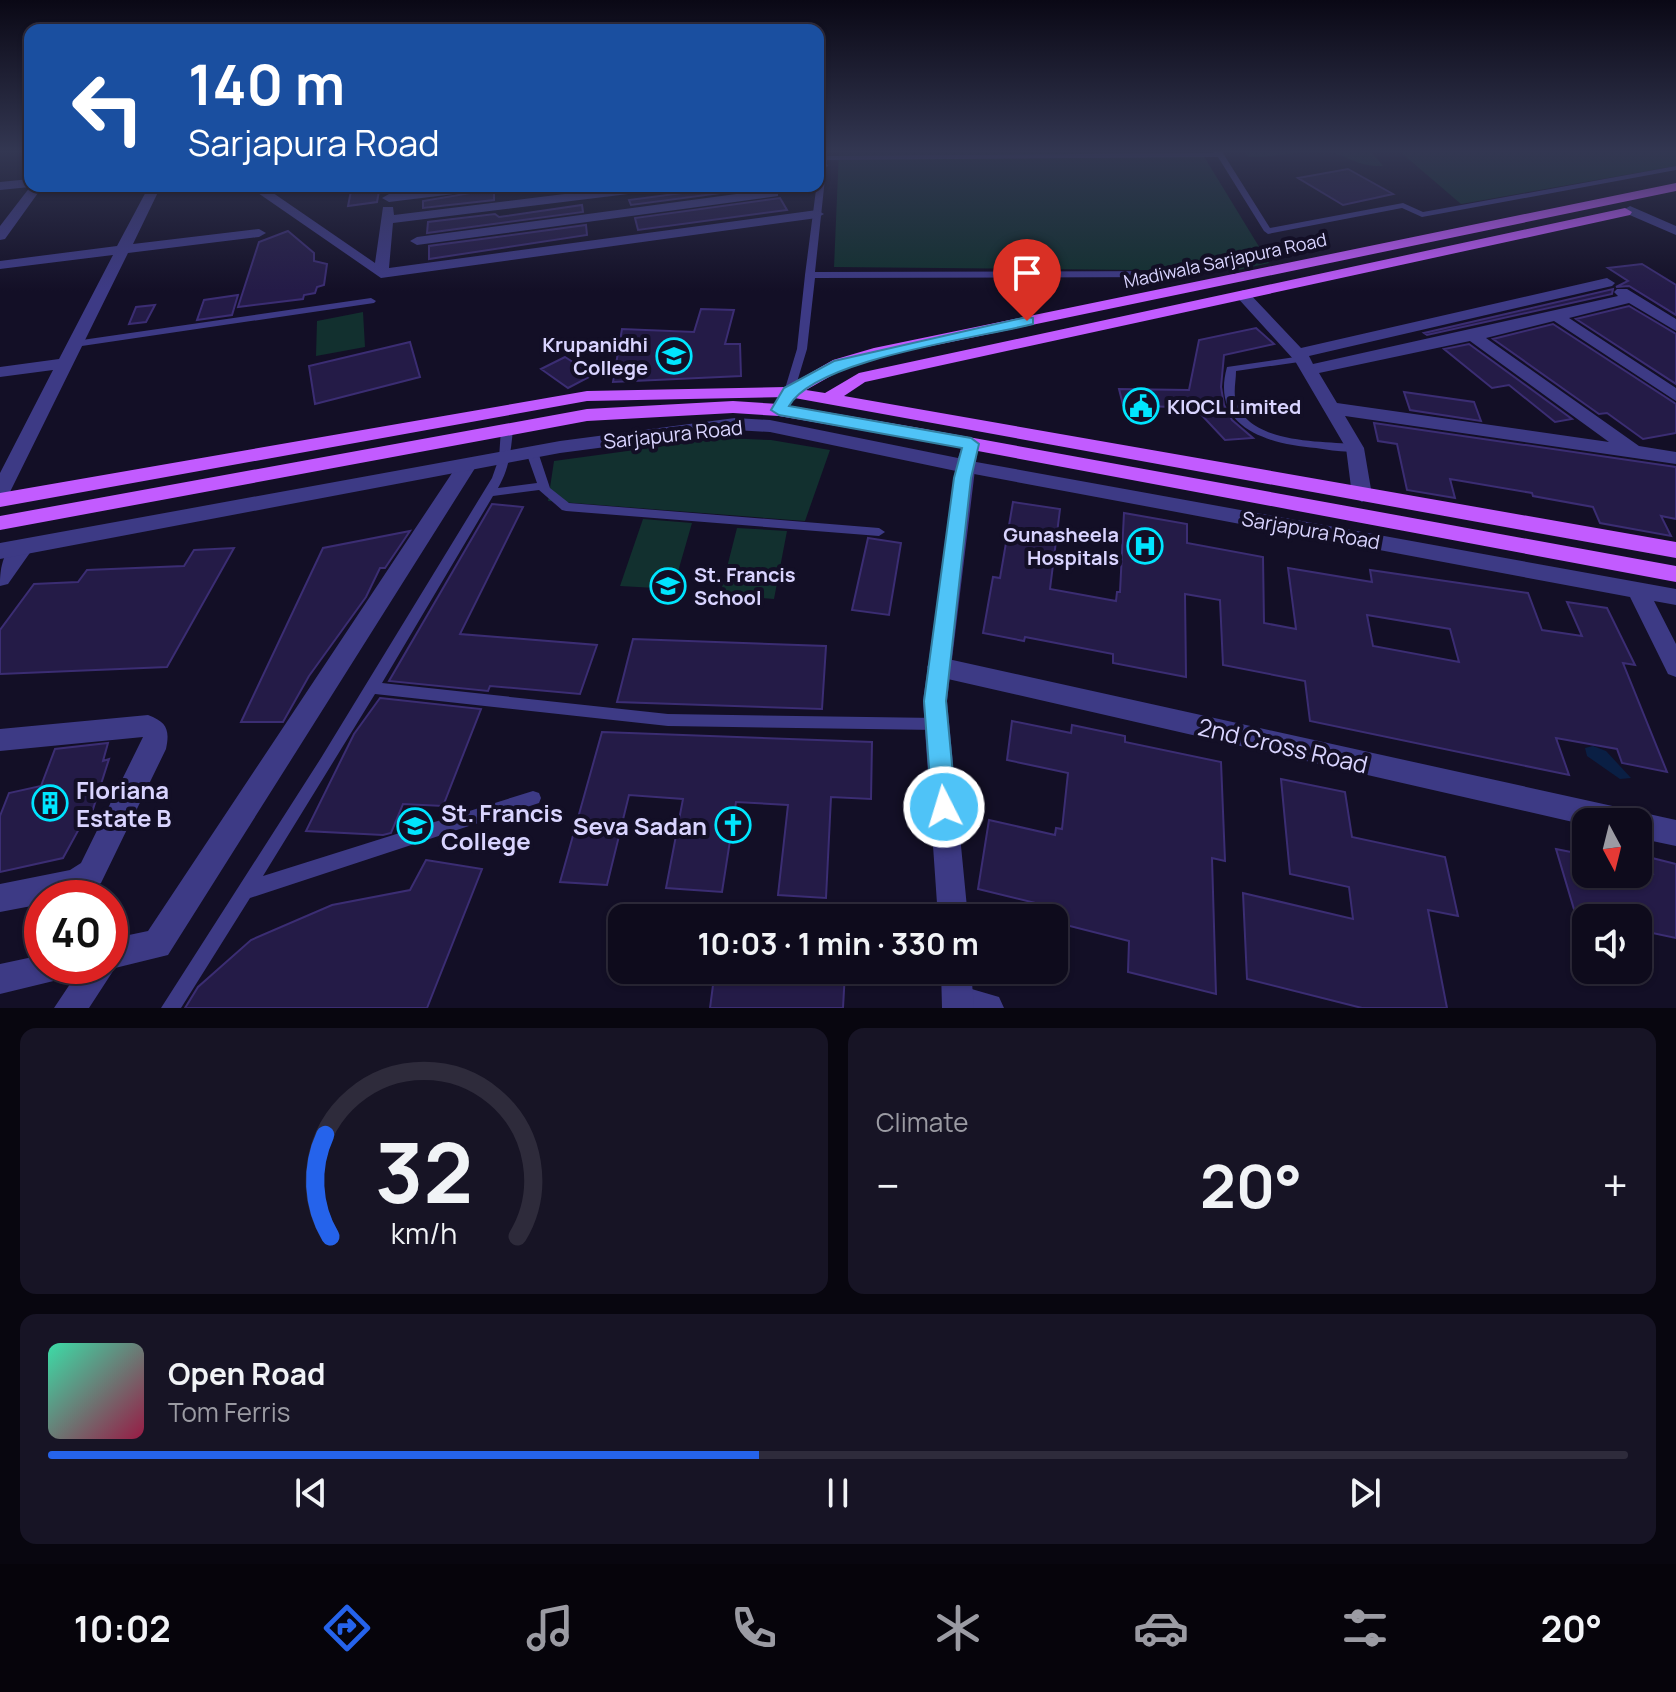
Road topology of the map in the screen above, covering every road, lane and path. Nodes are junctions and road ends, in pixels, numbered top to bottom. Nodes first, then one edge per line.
1 (29, 197) edge
2 (149, 197) edge
3 (270, 197) edge
4 (389, 197) edge
5 (456, 197) edge
6 (504, 197) edge
7 (572, 197) edge
8 (603, 197) edge
9 (743, 197) edge
10 (819, 197) edge
11 (1246, 197) edge
12 (1519, 197) edge
13 (1627, 197) edge
14 (1676, 200) edge
15 (504, 206) junction
16 (1630, 210) junction
17 (456, 212) junction
18 (817, 214) junction
19 (609, 215) junction
20 (387, 220) junction
21 (1676, 231) edge
22 (259, 233) dead end
23 (0, 236) edge
24 (417, 241) dead end
25 (618, 241) junction
26 (123, 250) junction
27 (0, 265) edge
28 (1591, 272) dead end
29 (381, 274) junction
30 (1180, 274) dead end
31 (809, 275) junction
32 (1607, 283) junction
33 (1243, 295) junction
34 (1631, 298) junction
35 (371, 301) dead end
36 (1555, 315) junction
37 (1676, 326) edge
38 (1473, 336) junction
39 (75, 344) junction
40 (1303, 361) junction
41 (66, 363) junction
42 (0, 372) edge
43 (789, 392) junction
44 (1676, 396) edge
45 (828, 397) junction
46 (1331, 408) junction
47 (779, 410) junction
48 (813, 415) junction
49 (507, 429) junction
50 (1355, 448) junction
51 (532, 452) junction
52 (1634, 452) junction
53 (968, 455) junction
54 (505, 458) junction
55 (1676, 458) edge
56 (467, 465) junction
57 (543, 486) junction
58 (0, 492) edge
59 (488, 493) junction
60 (1362, 495) junction
61 (0, 500) edge
62 (1410, 502) junction
63 (0, 523) edge
64 (1415, 526) junction
65 (879, 532) dead end
66 (24, 547) junction
67 (1676, 550) edge
68 (0, 551) edge
69 (1676, 574) edge
70 (0, 578) edge
71 (1637, 589) junction
72 (1676, 597) edge
73 (939, 667) junction
74 (1676, 667) edge
75 (371, 688) junction
76 (937, 724) junction
77 (0, 740) edge
78 (533, 798) dead end
79 (1572, 810) edge
80 (1652, 828) edge
81 (1676, 833) edge
82 (244, 891) junction
83 (0, 898) edge
84 (952, 904) edge
85 (128, 950) edge
86 (24, 974) edge
87 (0, 979) edge
88 (88, 984) edge
89 (958, 993) edge
90 (70, 1008) edge
91 (170, 1008) edge
92 (988, 1008) edge

1 - 23 street
2 - 26 street
3 - 29 street
4 - 20 street
5 - 17 street
6 - 15 street
7 - 15 street
8 - 19 street
9 - 19 street
10 - 18 lane
11 - 12 lane
13 - 43 main road, Madiwala Sarjapura Road
14 - 16 main road, Madiwala Sarjapura Road
15 - 17 street
16 - 21 street
16 - 33 main road, Madiwala Sarjapura Road
17 - 20 street
18 - 25 street
18 - 31 lane
19 - 24 street
19 - 25 street
20 - 29 street
22 - 26 street
25 - 29 street
26 - 27 street
26 - 39 street
28 - 32 street
30 - 31 lane
31 - 43 lane
32 - 34 street
32 - 40 street
33 - 40 street
33 - 45 main road, Madiwala Sarjapura Road
34 - 36 street
34 - 37 street
35 - 39 lane
36 - 38 street
36 - 44 street
38 - 40 street
38 - 52 street
39 - 41 street
40 - 46 street
40 - 50 lane
41 - 42 street
41 - 58 street
43 - 45 main road, Sarjapura Road
43 - 47 main road
43 - 61 main road, Sarjapura Road
45 - 48 main road, Madiwala Sarjapura Road
45 - 60 main road, Sarjapura Road
46 - 50 street
46 - 52 street
47 - 48 main road, Sarjapura Road
47 - 49 main road, Sarjapura Road
48 - 53 main road, Sarjapura Road
49 - 54 lane
49 - 63 main road, Sarjapura Road
50 - 60 street
51 - 53 street, Sarjapura Road
51 - 54 street, Sarjapura Road
51 - 57 lane
52 - 55 street
53 - 64 main road, Sarjapura Road
53 - 71 street, Sarjapura Road
53 - 73 street
54 - 56 street, Sarjapura Road
54 - 59 lane
56 - 66 street, Sarjapura Road
56 - 85 street
57 - 59 lane
57 - 65 lane
59 - 75 lane
60 - 62 main road, Sarjapura Road
62 - 64 main road
62 - 67 main road, Sarjapura Road
64 - 69 main road, Sarjapura Road
66 - 68 street, Sarjapura Road
66 - 70 street
71 - 72 street, Sarjapura Road
71 - 74 street
73 - 76 street
73 - 79 street, 2nd Cross Road
75 - 76 lane
75 - 82 lane
76 - 84 street
77 - 83 street
78 - 82 lane
80 - 81 street
82 - 91 lane
86 - 87 street
88 - 90 street
89 - 92 street

